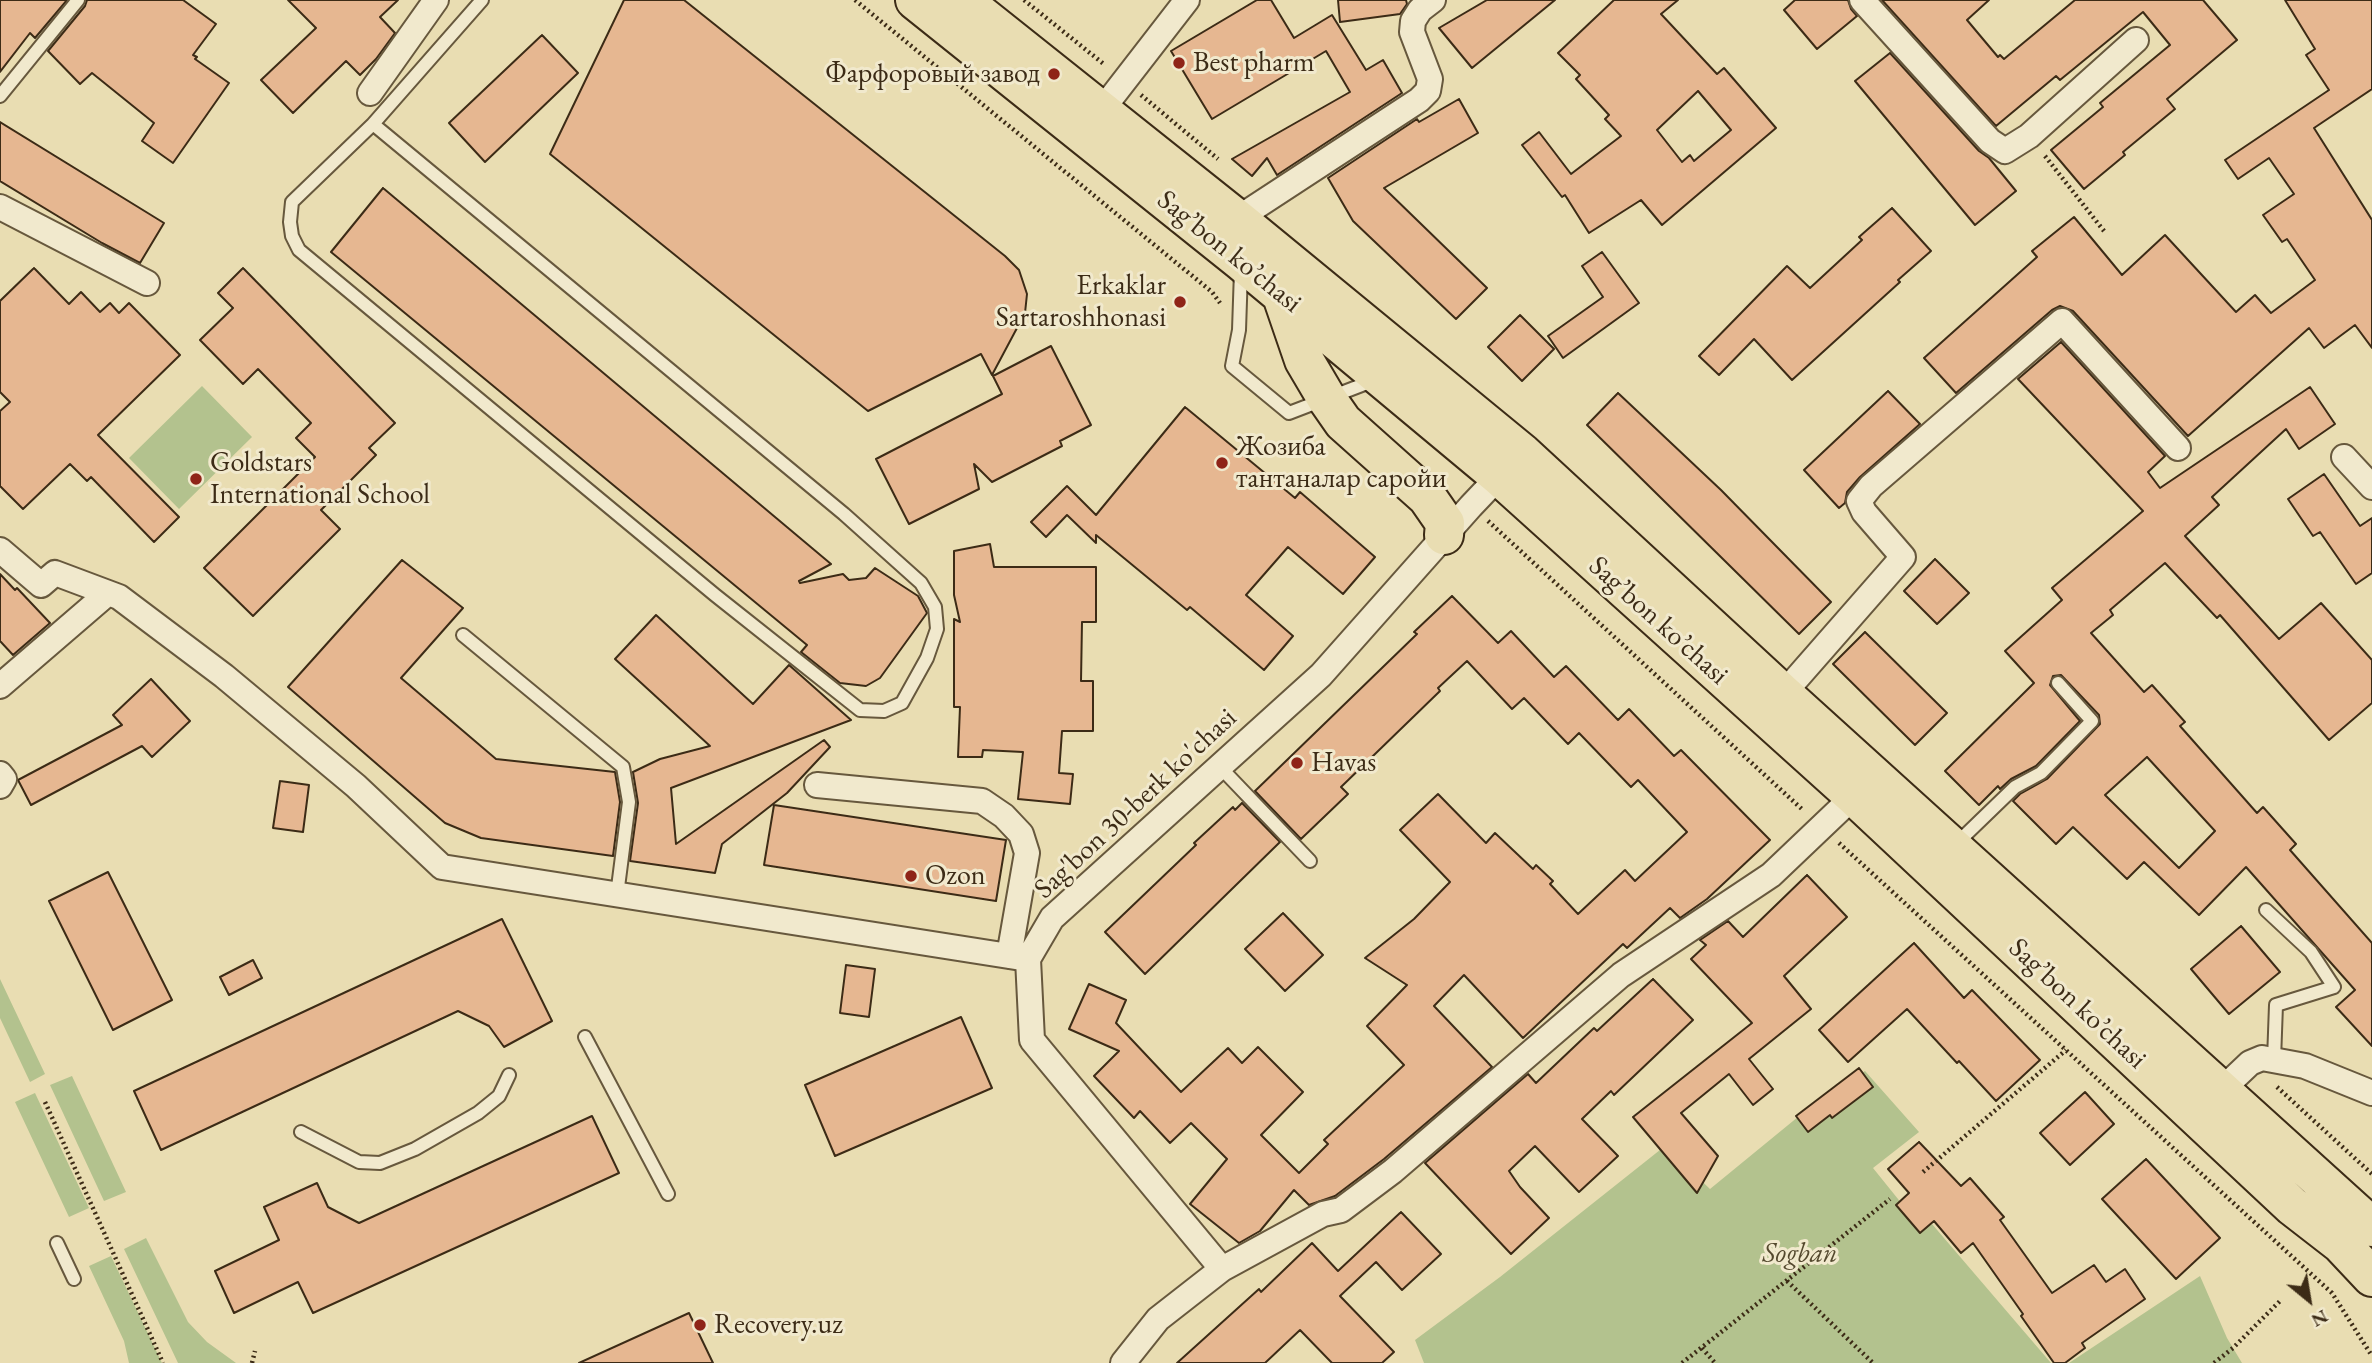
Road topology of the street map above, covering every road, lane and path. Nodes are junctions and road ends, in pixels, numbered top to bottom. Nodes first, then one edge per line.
1 (78, 0) edge
2 (436, 0) edge
3 (482, 0) edge
4 (855, 0) edge
5 (915, 0) edge
6 (962, 0) edge
7 (1187, 0) edge
8 (1433, 0) edge
9 (1862, 0) edge
10 (2136, 40) dead end
11 (370, 93) dead end
12 (0, 96) edge
13 (1101, 111) junction
14 (373, 124) junction
15 (2029, 136) junction
16 (0, 206) edge
17 (1237, 219) junction
18 (2104, 231) dead end
19 (1241, 261) junction
20 (147, 283) dead end
21 (1281, 293) junction
22 (1239, 330) junction
23 (1382, 378) junction
24 (1327, 399) junction
25 (2178, 448) dead end
26 (2344, 457) dead end
27 (1511, 465) junction
28 (2372, 487) edge
29 (1471, 506) junction
30 (1444, 536) junction
31 (0, 550) edge
32 (108, 593) junction
33 (464, 635) dead end
34 (2058, 682) dead end
35 (0, 686) edge
36 (1783, 694) junction
37 (1220, 767) junction
38 (0, 774) edge
39 (817, 785) dead end
40 (0, 786) edge
41 (1854, 796) junction
42 (1823, 828) junction
43 (1952, 848) junction
44 (1310, 861) dead end
45 (617, 895) junction
46 (2266, 910) dead end
47 (1019, 958) junction
48 (584, 1037) dead end
49 (2066, 1051) junction
50 (2262, 1061) junction
51 (509, 1075) dead end
52 (2222, 1089) junction
53 (2372, 1093) edge
54 (45, 1102) dead end
55 (2196, 1116) junction
56 (301, 1132) dead end
57 (1923, 1172) dead end
58 (2372, 1174) edge
59 (668, 1194) dead end
60 (1890, 1199) dead end
61 (2372, 1227) edge
62 (57, 1243) dead end
63 (1222, 1269) junction
64 (2372, 1277) edge
65 (74, 1279) dead end
66 (1787, 1281) junction
67 (2282, 1299) dead end
68 (1702, 1348) junction
69 (256, 1351) dead end
70 (2372, 1356) edge
71 (163, 1363) edge
72 (251, 1363) edge
73 (1122, 1363) edge
74 (1682, 1363) edge
75 (1715, 1363) edge
76 (1873, 1363) edge
77 (2214, 1363) edge

1 - 12 lane
2 - 11 street
3 - 14 lane
4 - 22 path
5 - 19 main road, Sag’bon ko’chasi
6 - 13 main road, Sag’bon ko’chasi
7 - 13 street
8 - 17 street
9 - 15 street
10 - 15 street
13 - 17 main road, Sag’bon ko’chasi
14 - 14 lane
15 - 18 path
16 - 20 street
17 - 27 main road, Sag’bon ko’chasi
19 - 21 main road, Sag’bon ko’chasi
19 - 22 lane
21 - 23 main road, Sag’bon ko’chasi
21 - 24 main road
22 - 24 lane
23 - 24 lane
23 - 27 main road, Sag’bon ko’chasi
24 - 30 main road
25 - 36 street
26 - 28 street
27 - 29 street, Sag'bon 30-berk ko'chasi
27 - 36 main road, Sag’bon ko’chasi
27 - 41 main road, Sag’bon ko’chasi
29 - 30 street, Sag'bon 30-berk ko'chasi
29 - 42 path
30 - 37 street, Sag'bon 30-berk ko'chasi
31 - 32 street
32 - 35 street
32 - 45 street
33 - 45 lane
34 - 43 lane
36 - 43 main road, Sag’bon ko’chasi
37 - 44 lane
37 - 47 street, Sag'bon 30-berk ko'chasi
38 - 40 street
39 - 47 street
41 - 42 street
41 - 55 main road, Sag’bon ko’chasi
42 - 49 path
42 - 63 street
43 - 52 main road, Sag’bon ko’chasi
45 - 47 street
46 - 50 lane
47 - 63 street
48 - 59 lane
49 - 57 path
49 - 70 path
50 - 52 street
50 - 53 street
50 - 58 path
51 - 56 lane
52 - 55 street
52 - 61 main road, Sag’bon ko’chasi
54 - 71 path
55 - 64 main road, Sag’bon ko’chasi
60 - 66 path
62 - 65 lane
63 - 73 street
66 - 68 path
66 - 76 path
67 - 77 path
68 - 74 path
68 - 75 path
69 - 72 path

